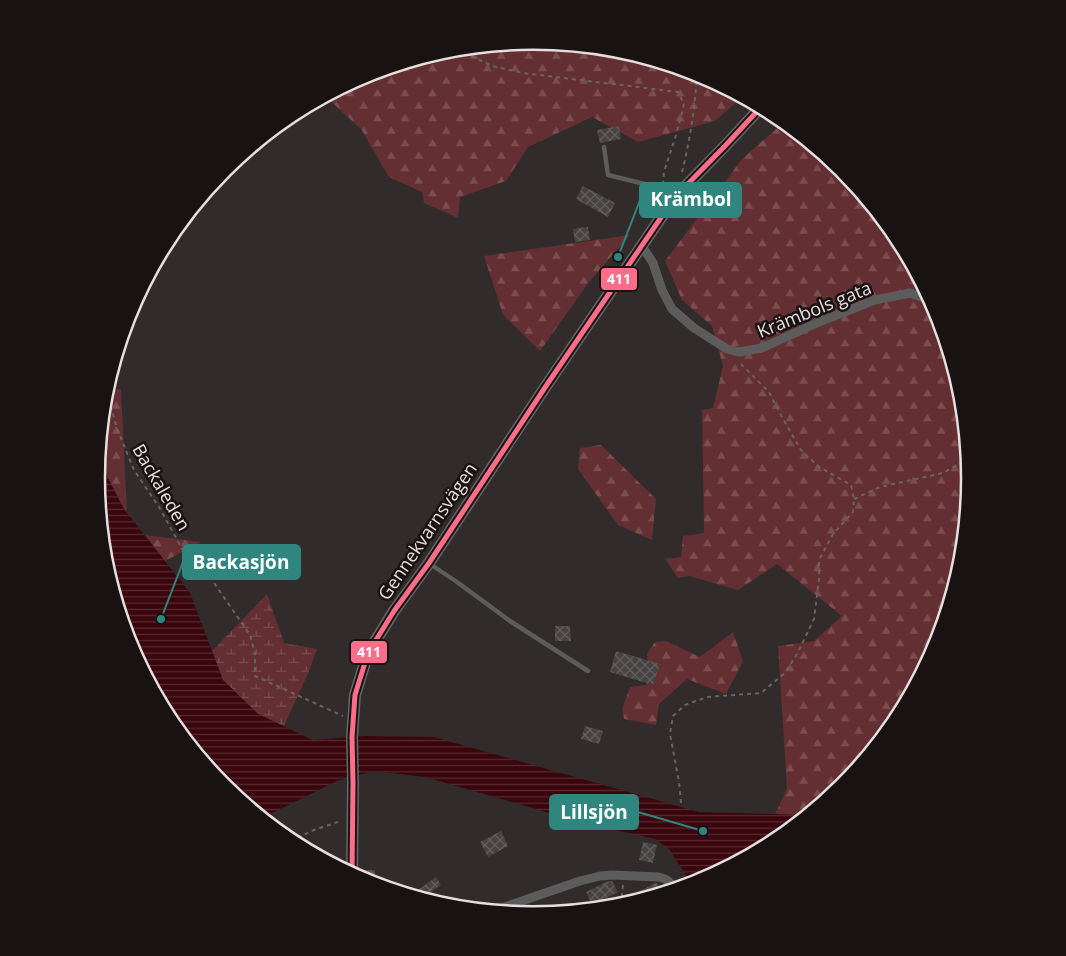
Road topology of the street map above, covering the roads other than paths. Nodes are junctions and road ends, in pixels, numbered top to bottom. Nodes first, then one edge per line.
1 (756, 113) edge
2 (604, 147) dead end
3 (676, 197) junction
4 (642, 246) junction
5 (920, 297) edge
6 (429, 563) junction
7 (588, 671) dead end
8 (352, 866) edge
9 (671, 883) edge
10 (509, 905) edge

1 - 3 street, Gennekvarnsvägen
2 - 3 lane
3 - 4 street, Gennekvarnsvägen
4 - 5 street, Krämbols gata
4 - 6 street, Gennekvarnsvägen
6 - 7 lane
6 - 8 street, Gennekvarnsvägen
9 - 10 street

